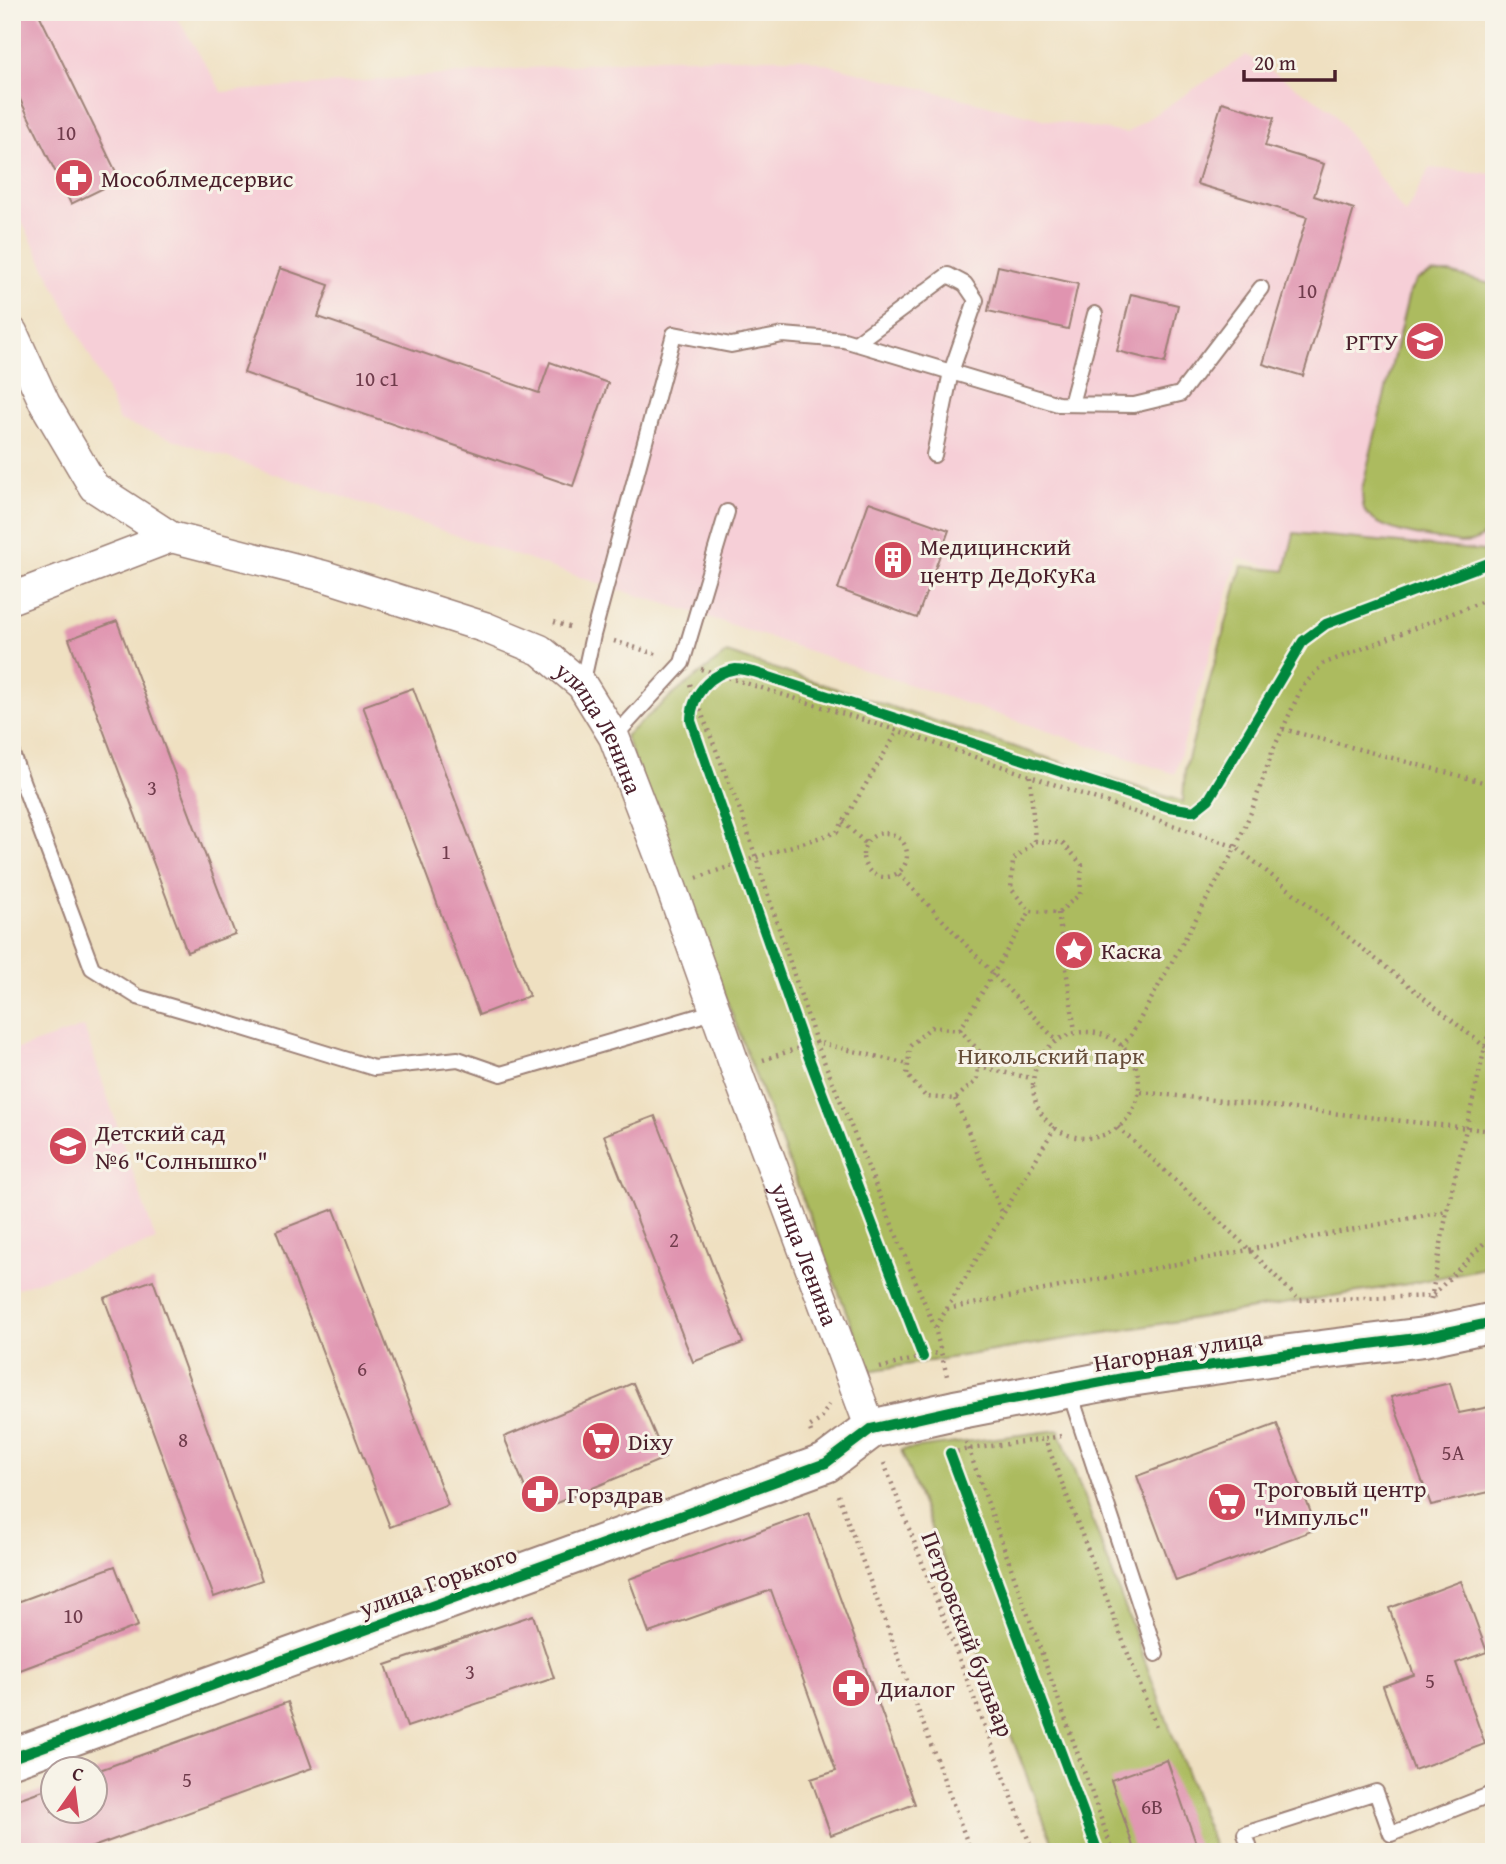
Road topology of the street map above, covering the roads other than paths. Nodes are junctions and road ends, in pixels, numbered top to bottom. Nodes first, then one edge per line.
1 (1261, 288) dead end
2 (1095, 314) dead end
3 (12, 332) edge
4 (856, 343) junction
5 (951, 372) junction
6 (1071, 404) junction
7 (934, 455) dead end
8 (727, 512) dead end
9 (171, 537) junction
10 (12, 598) edge
11 (582, 685) junction
12 (614, 737) junction
13 (12, 754) edge
14 (716, 1012) junction
15 (1494, 1322) edge
16 (1069, 1388) junction
17 (871, 1429) junction
18 (1156, 1654) dead end
19 (12, 1759) edge
20 (1494, 1793) edge
21 (1251, 1852) edge

1 - 6 lane
2 - 6 lane
3 - 9 street, улица Ленина
4 - 5 lane
4 - 5 lane
4 - 11 lane
5 - 6 lane
5 - 7 lane
8 - 12 lane
9 - 10 street
9 - 11 street, улица Ленина
11 - 12 street, улица Ленина
12 - 14 street, улица Ленина
13 - 14 lane
14 - 17 street, улица Ленина
15 - 16 street, Нагорная улица
16 - 17 street, Нагорная улица
16 - 18 lane
17 - 19 street, улица Горького
20 - 21 lane

